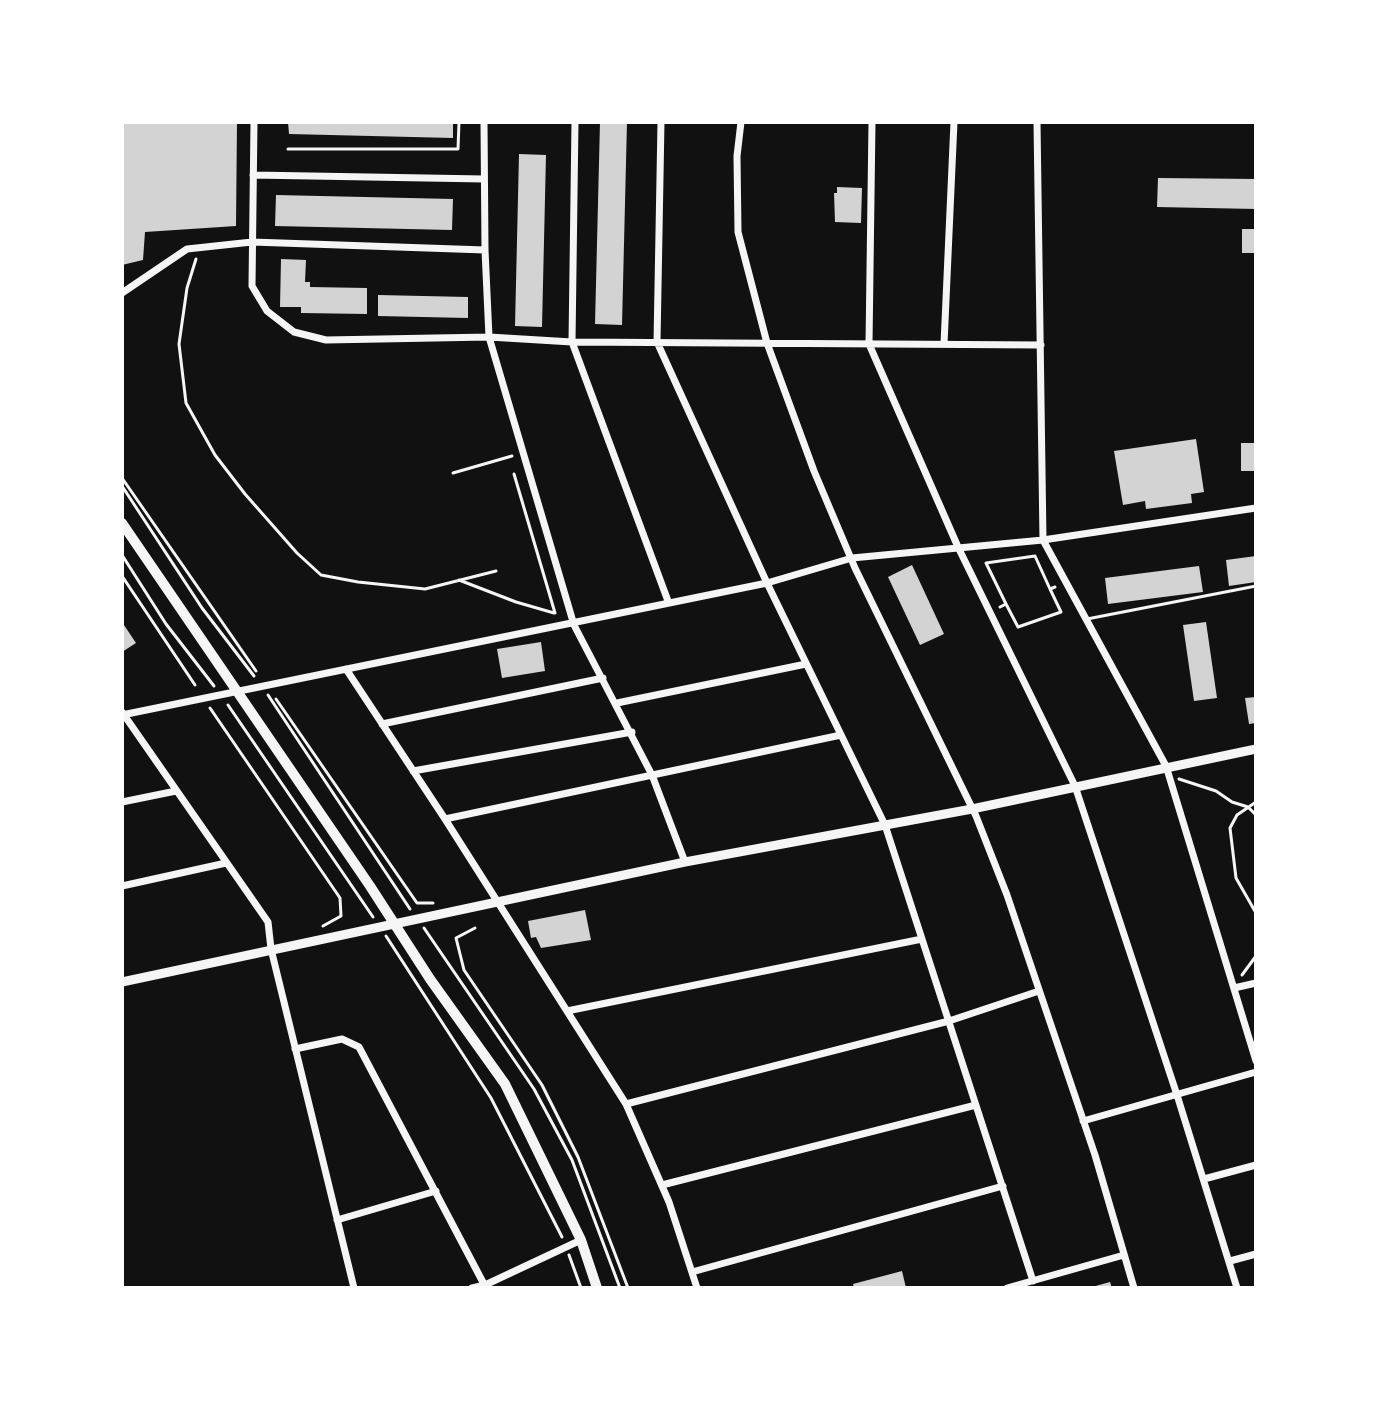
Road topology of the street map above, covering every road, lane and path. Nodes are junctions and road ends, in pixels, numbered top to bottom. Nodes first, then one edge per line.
1 (254, 122) edge
2 (459, 122) edge
3 (484, 122) edge
4 (575, 122) edge
5 (661, 122) edge
6 (741, 122) edge
7 (872, 122) edge
8 (954, 122) edge
9 (1037, 122) edge
10 (288, 149) dead end
11 (253, 175) junction
12 (484, 179) junction
13 (252, 242) junction
14 (199, 248) junction
15 (485, 250) junction
16 (122, 293) edge
17 (489, 337) junction
18 (572, 342) junction
19 (657, 342) junction
20 (767, 343) junction
21 (869, 344) junction
22 (944, 344) junction
23 (1041, 345) junction
24 (524, 453) junction
25 (453, 473) dead end
26 (514, 474) dead end
27 (122, 478) edge
28 (122, 486) edge
29 (1256, 508) edge
30 (122, 523) edge
31 (1043, 540) junction
32 (958, 547) junction
33 (122, 555) edge
34 (852, 558) junction
35 (496, 571) dead end
36 (122, 576) edge
37 (459, 580) junction
38 (767, 583) junction
39 (1067, 584) junction
40 (1256, 586) edge
41 (1050, 589) junction
42 (668, 601) junction
43 (1006, 604) junction
44 (989, 612) junction
45 (1086, 619) junction
46 (574, 625) junction
47 (806, 664) junction
48 (346, 669) junction
49 (256, 671) dead end
50 (603, 678) junction
51 (195, 685) dead end
52 (262, 686) junction
53 (237, 691) junction
54 (220, 694) junction
55 (276, 699) dead end
56 (617, 703) junction
57 (210, 708) dead end
58 (122, 714) edge
59 (382, 724) junction
60 (632, 732) junction
61 (841, 735) junction
62 (1256, 749) edge
63 (413, 771) junction
64 (1167, 771) junction
65 (652, 775) junction
66 (1075, 786) junction
67 (176, 791) junction
68 (122, 802) edge
69 (1256, 802) edge
70 (1248, 807) junction
71 (972, 809) junction
72 (1256, 815) edge
73 (445, 819) junction
74 (885, 825) junction
75 (685, 862) junction
76 (226, 863) junction
77 (122, 886) edge
78 (441, 903) dead end
79 (499, 903) junction
80 (1256, 913) edge
81 (418, 920) junction
82 (394, 926) junction
83 (321, 927) dead end
84 (381, 928) junction
85 (475, 928) dead end
86 (922, 939) junction
87 (271, 949) junction
88 (1256, 956) edge
89 (122, 982) edge
90 (1256, 983) edge
91 (1234, 988) junction
92 (1039, 991) junction
93 (567, 1011) junction
94 (949, 1021) junction
95 (295, 1049) junction
96 (1256, 1061) edge
97 (1256, 1072) edge
98 (1177, 1095) junction
99 (626, 1104) junction
100 (976, 1105) junction
101 (1083, 1121) junction
102 (1256, 1165) edge
103 (1204, 1179) junction
104 (662, 1185) junction
105 (1003, 1186) junction
106 (436, 1191) junction
107 (337, 1220) junction
108 (581, 1240) junction
109 (567, 1247) junction
110 (1256, 1254) edge
111 (1124, 1255) junction
112 (1230, 1261) junction
113 (692, 1272) junction
114 (1033, 1281) junction
115 (486, 1287) edge
116 (354, 1288) edge
117 (472, 1288) edge
118 (581, 1288) edge
119 (597, 1288) edge
120 (620, 1288) edge
121 (628, 1288) edge
122 (697, 1288) edge
123 (1007, 1288) edge
124 (1134, 1288) edge
125 (1237, 1288) edge

1 - 11 street
2 - 10 path
3 - 12 street
4 - 18 street
5 - 19 street
6 - 20 street
7 - 21 street
8 - 22 street
9 - 23 street
11 - 12 street
11 - 13 street
12 - 15 street
13 - 14 street
13 - 15 street
13 - 17 street
14 - 16 street
14 - 37 path
15 - 17 street
17 - 18 street
17 - 24 street
18 - 19 street
18 - 42 street
19 - 20 street
19 - 38 street
20 - 21 street
20 - 34 street
21 - 22 street
21 - 32 street
22 - 23 street
23 - 31 street
24 - 25 path
24 - 46 street
26 - 37 path
27 - 49 path
28 - 52 path
29 - 31 street
30 - 53 main road
31 - 32 street
31 - 39 street
32 - 34 street
32 - 44 street
33 - 54 path
34 - 38 street
34 - 71 street
35 - 37 path
36 - 51 path
38 - 42 street
38 - 47 street
39 - 41 path
39 - 45 street
40 - 45 lane
41 - 43 path
41 - 43 path
42 - 46 street
43 - 44 path
44 - 66 street
45 - 64 street
46 - 48 street
46 - 50 street
47 - 56 street
47 - 61 street
48 - 52 street
48 - 59 street
50 - 56 street
50 - 59 street
52 - 53 street
52 - 81 path
53 - 54 street
53 - 82 main road
54 - 58 street
54 - 84 path
55 - 78 path
56 - 60 street
57 - 83 path
58 - 67 street
59 - 63 street
60 - 63 street
60 - 65 street
61 - 65 street
61 - 74 street
62 - 64 street
63 - 73 street
64 - 66 street
64 - 70 path
64 - 91 street
65 - 73 street
65 - 75 street
66 - 71 street
66 - 98 street
67 - 68 street
67 - 76 street
69 - 70 path
70 - 72 path
70 - 80 path
71 - 74 street
71 - 92 street
73 - 79 street
74 - 75 street
74 - 86 street
75 - 79 street
76 - 77 street
76 - 87 street
79 - 81 street
79 - 93 street
81 - 82 street
81 - 120 path
82 - 84 street
82 - 108 main road
84 - 87 street
84 - 109 path
85 - 121 path
86 - 93 street
86 - 94 street
87 - 89 street
87 - 95 street
88 - 91 path
90 - 91 street
91 - 96 street
92 - 94 street
92 - 101 street
93 - 99 street
94 - 99 street
94 - 100 street
95 - 106 street
95 - 107 street
97 - 98 street
98 - 101 street
98 - 103 street
99 - 104 street
100 - 104 street
100 - 105 street
101 - 111 street
102 - 103 street
103 - 112 street
104 - 113 street
105 - 113 street
105 - 114 street
106 - 107 street
106 - 115 street
107 - 116 street
108 - 109 street
108 - 119 main road
109 - 115 street
109 - 118 path
110 - 112 street
111 - 114 street
111 - 124 street
112 - 125 street
113 - 122 street
114 - 123 street
115 - 117 street

